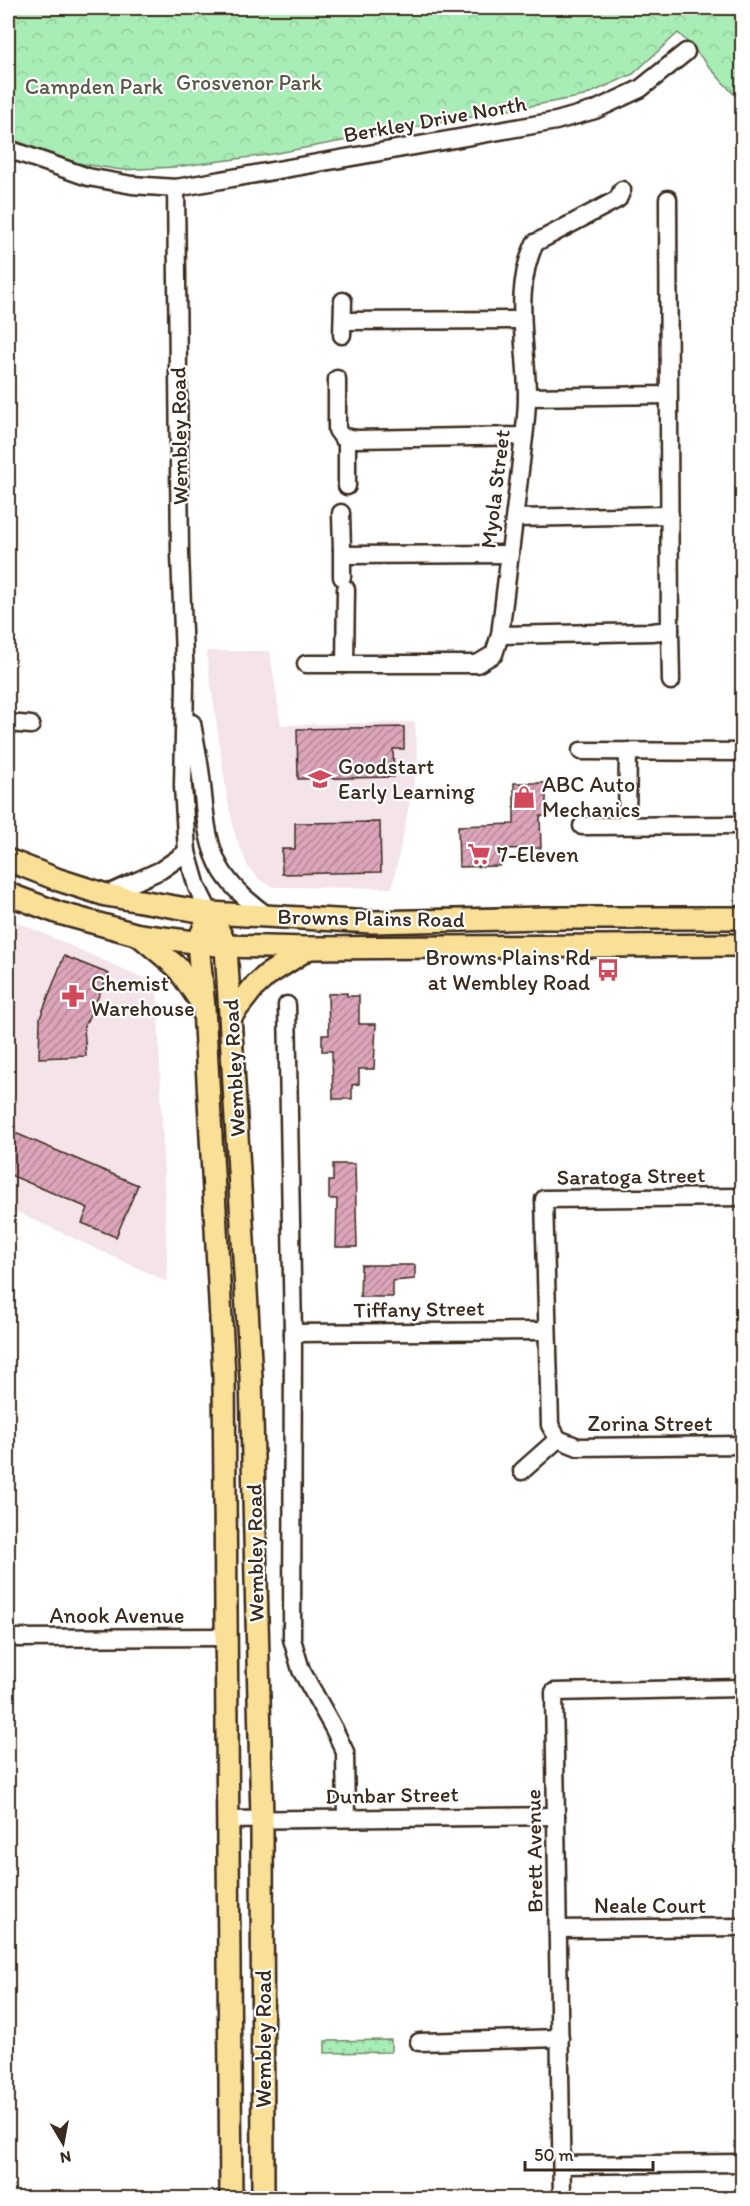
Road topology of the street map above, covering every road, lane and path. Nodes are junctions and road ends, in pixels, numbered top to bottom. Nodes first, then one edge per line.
1 (686, 52) dead end
2 (8, 149) edge
3 (176, 188) junction
4 (622, 190) dead end
5 (668, 199) dead end
6 (343, 301) dead end
7 (522, 320) junction
8 (337, 379) dead end
9 (668, 395) junction
10 (527, 397) junction
11 (524, 436) junction
12 (347, 438) junction
13 (346, 486) dead end
14 (341, 513) dead end
15 (670, 515) junction
16 (514, 518) junction
17 (342, 550) junction
18 (510, 554) junction
19 (670, 630) junction
20 (500, 635) junction
21 (306, 664) dead end
22 (345, 664) junction
23 (671, 681) dead end
24 (185, 683) junction
25 (8, 723) edge
26 (31, 725) dead end
27 (581, 751) dead end
28 (628, 751) junction
29 (742, 752) edge
30 (627, 825) junction
31 (742, 825) edge
32 (582, 826) dead end
33 (187, 852) junction
34 (8, 860) edge
35 (8, 894) edge
36 (106, 894) junction
37 (210, 913) junction
38 (268, 916) junction
39 (742, 918) edge
40 (139, 935) junction
41 (198, 943) junction
42 (742, 945) edge
43 (226, 946) junction
44 (374, 946) junction
45 (309, 948) junction
46 (287, 1005) dead end
47 (204, 1008) junction
48 (231, 1016) junction
49 (742, 1197) edge
50 (546, 1331) junction
51 (293, 1333) junction
52 (558, 1439) junction
53 (742, 1445) edge
54 (522, 1471) dead end
55 (226, 1636) junction
56 (8, 1638) edge
57 (742, 1688) edge
58 (556, 1816) junction
59 (346, 1818) junction
60 (229, 1820) junction
61 (262, 1820) junction
62 (742, 1927) edge
63 (558, 1929) junction
64 (560, 2038) junction
65 (419, 2042) dead end
66 (742, 2163) edge
67 (562, 2165) junction
68 (231, 2199) edge
69 (263, 2199) edge
70 (562, 2199) edge

1 - 3 street, Berkley Drive North
2 - 3 street, Berkley Drive North
3 - 24 street, Wembley Road
4 - 7 street, Myola Street
5 - 9 street
6 - 7 street
7 - 10 street, Myola Street
8 - 12 street
9 - 10 street
9 - 15 street
10 - 11 street, Myola Street
11 - 12 street
11 - 16 street, Myola Street
12 - 13 street
14 - 17 street
15 - 16 street
15 - 19 street
16 - 18 street, Myola Street
17 - 18 street
17 - 22 street
18 - 20 street, Myola Street
19 - 20 street
19 - 23 street
20 - 22 street, Myola Street
21 - 22 street, Myola Street
24 - 33 street, Wembley Road
24 - 38 street, Wembley Road
25 - 26 street
27 - 28 street
28 - 29 street
28 - 30 street
30 - 31 street
30 - 32 street
33 - 36 street
33 - 37 street, Wembley Road
34 - 36 main road, Browns Plains Road
35 - 40 main road, Browns Plains Road
36 - 37 main road, Browns Plains Road
37 - 38 main road, Browns Plains Road
37 - 41 main road, Wembley Road
37 - 43 main road, Wembley Road
37 - 44 main road
38 - 39 main road, Browns Plains Road
40 - 41 main road, Browns Plains Road
40 - 47 main road
41 - 43 main road, Browns Plains Road
41 - 47 main road, Wembley Road
42 - 44 main road, Browns Plains Road
43 - 45 main road, Browns Plains Road
43 - 48 main road, Wembley Road
44 - 45 main road, Browns Plains Road
45 - 48 main road
46 - 51 street, Wembley Road
47 - 55 main road, Wembley Road
48 - 61 main road, Wembley Road
49 - 50 street, Saratoga Street
50 - 51 street, Tiffany Street
50 - 52 street, Zorina Street
51 - 59 street, Wembley Road
52 - 53 street, Zorina Street
52 - 54 street, Zorina Street
55 - 56 street, Anook Avenue
55 - 60 main road, Wembley Road
57 - 58 street, Brett Avenue
58 - 59 street, Dunbar Street
58 - 63 street, Brett Avenue
59 - 61 street, Dunbar Street
60 - 61 street, Dunbar Street
60 - 68 main road, Wembley Road
61 - 69 main road, Wembley Road
62 - 63 street, Neale Court
63 - 64 street, Brett Avenue
64 - 65 street
64 - 67 street, Brett Avenue
66 - 67 street
67 - 70 street, Brett Avenue

